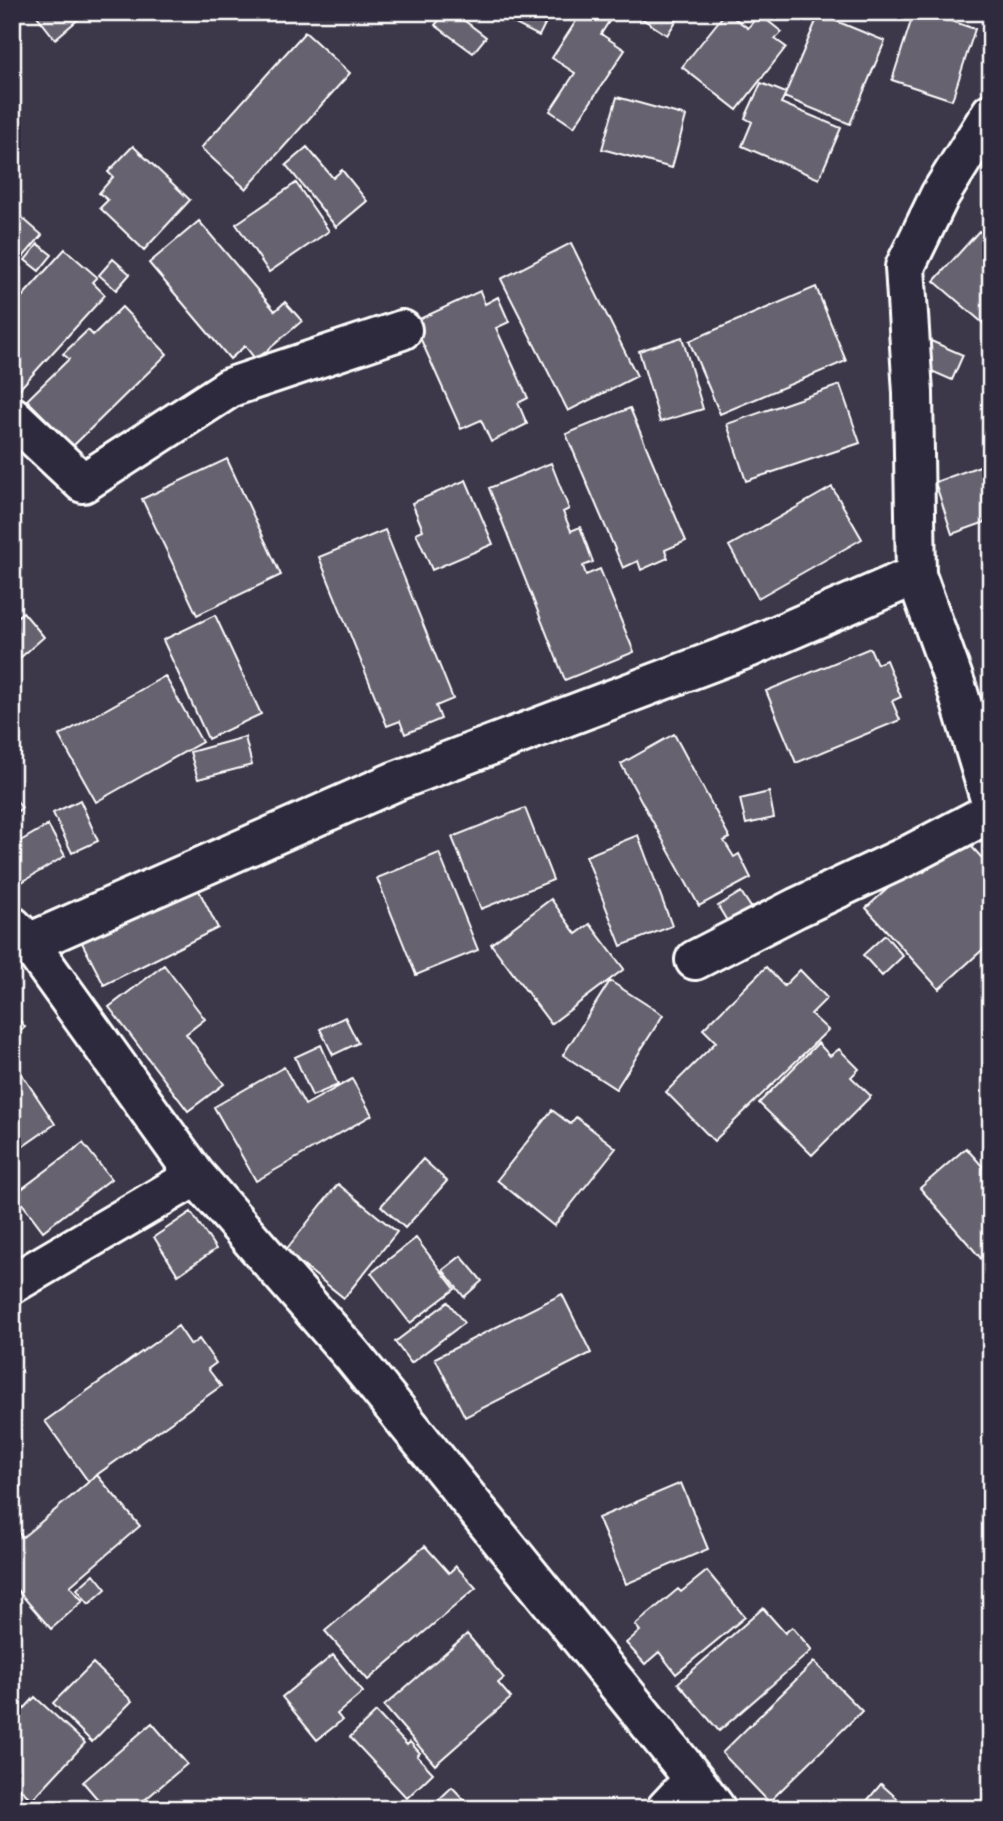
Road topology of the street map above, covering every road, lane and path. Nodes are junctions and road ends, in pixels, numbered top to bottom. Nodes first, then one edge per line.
1 (991, 113) edge
2 (402, 330) dead end
3 (12, 416) edge
4 (916, 575) junction
5 (991, 802) edge
6 (991, 812) edge
7 (21, 934) edge
8 (695, 960) dead end
9 (196, 1176) junction
10 (12, 1284) edge
11 (705, 1794) edge
12 (666, 1809) edge

1 - 4 street
2 - 3 street
4 - 5 street
4 - 7 street
6 - 8 street
7 - 9 street
9 - 10 street
9 - 11 street
11 - 12 street

